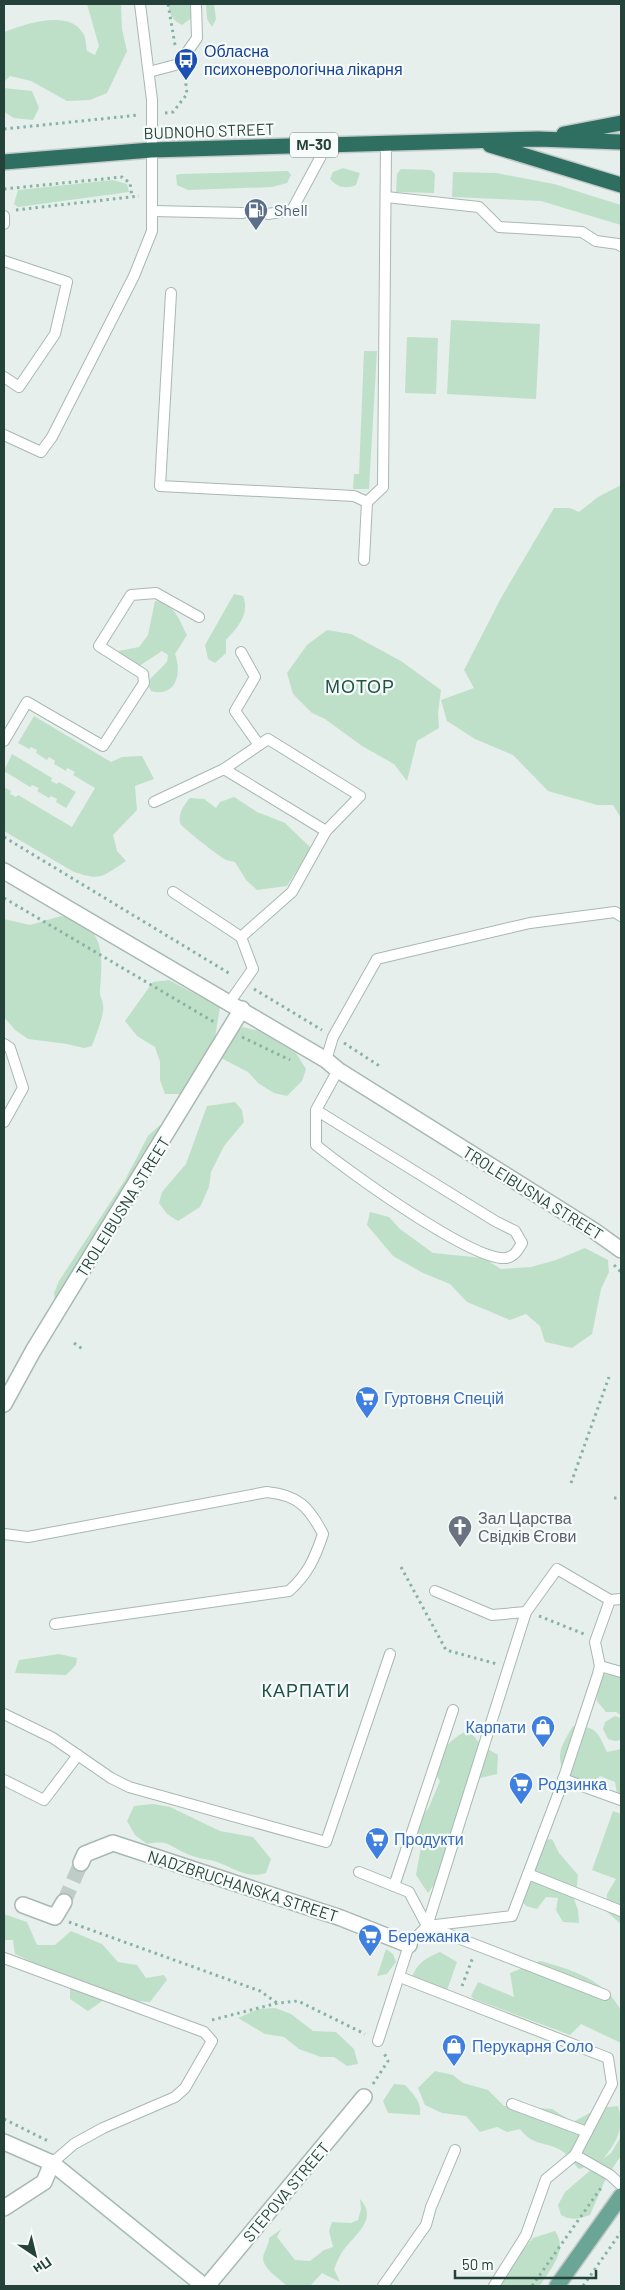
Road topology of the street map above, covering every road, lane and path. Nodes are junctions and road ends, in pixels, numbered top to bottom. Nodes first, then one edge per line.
1 (140, 4) edge
2 (168, 4) edge
3 (196, 4) edge
4 (179, 64) junction
5 (149, 72) junction
6 (187, 94) dead end
7 (152, 114) junction
8 (621, 123) edge
9 (4, 130) edge
10 (538, 139) junction
11 (476, 140) junction
12 (621, 142) edge
13 (386, 144) junction
14 (327, 145) junction
15 (151, 150) junction
16 (4, 162) edge
17 (621, 186) edge
18 (4, 189) edge
19 (152, 194) junction
20 (132, 196) junction
21 (386, 197) junction
22 (13, 211) dead end
23 (152, 211) junction
24 (243, 213) dead end
25 (268, 214) dead end
26 (4, 216) edge
27 (4, 224) edge
28 (621, 246) edge
29 (4, 261) edge
30 (170, 292) dead end
31 (4, 377) edge
32 (4, 435) edge
33 (367, 502) junction
34 (364, 560) dead end
35 (199, 617) dead end
36 (241, 652) dead end
37 (4, 741) edge
38 (259, 746) junction
39 (224, 768) junction
40 (154, 802) dead end
41 (326, 831) junction
42 (4, 837) edge
43 (4, 871) edge
44 (173, 892) dead end
45 (4, 898) edge
46 (621, 916) edge
47 (241, 936) junction
48 (244, 983) junction
49 (236, 1006) junction
50 (230, 1032) junction
51 (334, 1037) junction
52 (4, 1044) edge
53 (326, 1060) junction
54 (381, 1067) dead end
55 (338, 1070) junction
56 (316, 1110) junction
57 (4, 1122) edge
58 (621, 1250) edge
59 (74, 1343) dead end
60 (84, 1350) dead end
61 (609, 1377) dead end
62 (4, 1404) edge
63 (571, 1483) dead end
64 (614, 1498) dead end
65 (621, 1498) edge
66 (4, 1534) edge
67 (401, 1567) dead end
68 (435, 1591) dead end
69 (621, 1599) edge
70 (610, 1600) junction
71 (526, 1612) junction
72 (55, 1624) dead end
73 (596, 1639) junction
74 (390, 1654) dead end
75 (600, 1666) junction
76 (508, 1668) junction
77 (621, 1672) edge
78 (453, 1710) dead end
79 (4, 1714) edge
80 (78, 1755) junction
81 (563, 1779) junction
82 (4, 1780) edge
83 (621, 1800) edge
84 (81, 1863) tunnel mouth
85 (359, 1872) dead end
86 (528, 1874) junction
87 (394, 1886) junction
88 (64, 1902) tunnel mouth
89 (23, 1905) dead end
90 (621, 1911) edge
91 (55, 1917) junction
92 (427, 1926) junction
93 (409, 1944) junction
94 (478, 1947) junction
95 (4, 1958) edge
96 (400, 1977) junction
97 (605, 1995) dead end
98 (458, 1999) junction
99 (278, 2003) junction
100 (195, 2029) junction
101 (378, 2041) joint
102 (388, 2061) dead end
103 (364, 2097) joint
104 (512, 2104) dead end
105 (587, 2132) junction
106 (4, 2142) edge
107 (455, 2150) dead end
108 (575, 2155) junction
109 (52, 2163) junction
110 (610, 2175) junction
111 (621, 2185) edge
112 (621, 2196) edge
113 (4, 2208) edge
114 (621, 2232) edge
115 (205, 2286) edge
116 (383, 2286) edge
117 (494, 2286) edge
118 (532, 2286) edge
119 (557, 2286) edge
120 (582, 2286) edge

1 - 5 lane
2 - 4 path
3 - 4 lane
4 - 5 lane
5 - 7 lane
6 - 7 path
7 - 9 path
7 - 15 lane
8 - 10 highway, М-30
10 - 11 highway, М-30
10 - 12 highway, М-30
11 - 13 highway, BUDNOHO STREET / М-30
11 - 17 highway
13 - 14 highway, BUDNOHO STREET / М-30
13 - 21 lane
14 - 15 highway, BUDNOHO STREET / М-30
14 - 25 lane
15 - 16 highway, BUDNOHO STREET / М-30
15 - 19 lane
18 - 20 path
19 - 20 path
19 - 23 lane
20 - 22 path
21 - 28 lane
21 - 33 lane
23 - 24 lane
23 - 32 lane
26 - 27 lane
29 - 31 lane
30 - 33 lane
33 - 34 lane
35 - 37 lane
36 - 38 lane
38 - 39 lane
38 - 41 lane
39 - 40 lane
39 - 41 lane
41 - 47 lane
42 - 48 path
43 - 49 street, TROLEIBUSNA STREET
44 - 47 lane
45 - 50 path
46 - 51 lane
47 - 48 lane
48 - 49 lane
48 - 51 path
49 - 50 street, TROLEIBUSNA STREET
49 - 53 street, TROLEIBUSNA STREET
50 - 62 street, TROLEIBUSNA STREET
51 - 53 lane
51 - 54 path
52 - 57 lane
53 - 55 street, TROLEIBUSNA STREET
55 - 56 lane
55 - 58 street, TROLEIBUSNA STREET
56 - 56 lane
59 - 60 path
61 - 63 path
64 - 65 path
66 - 72 lane
67 - 76 path
68 - 71 lane
69 - 70 lane
70 - 71 lane
70 - 73 lane
71 - 73 path
71 - 76 lane
73 - 75 lane
74 - 80 lane
75 - 77 lane
75 - 81 lane
76 - 92 lane
78 - 87 lane
79 - 80 lane
80 - 82 lane
81 - 83 lane
81 - 86 lane
84 - 93 street, NADZBRUCHANSKA STREET
85 - 87 lane
86 - 90 lane
86 - 92 lane
87 - 92 lane
88 - 91 street
89 - 91 street
91 - 99 path
92 - 93 lane
92 - 94 lane
93 - 96 lane
94 - 97 lane
94 - 98 path
95 - 100 lane
96 - 98 lane
96 - 101 lane
98 - 105 lane
99 - 100 path
99 - 101 path
100 - 109 lane
102 - 103 path
103 - 115 street, STEPOVA STREET
104 - 105 lane
105 - 108 lane
106 - 109 street
107 - 116 lane
108 - 110 lane
108 - 117 lane
109 - 113 street
109 - 115 street
110 - 111 lane
110 - 118 path
112 - 119 main road
114 - 120 path

